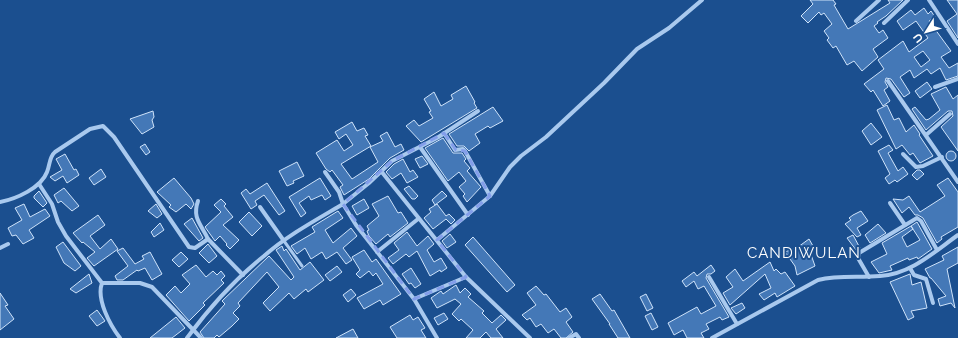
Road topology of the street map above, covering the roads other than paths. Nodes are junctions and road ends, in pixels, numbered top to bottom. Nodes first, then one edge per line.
1 (702, 0) edge
2 (879, 0) edge
3 (908, 0) edge
4 (929, 0) edge
5 (856, 21) dead end
6 (884, 23) dead end
7 (958, 44) edge
8 (958, 79) edge
9 (888, 81) dead end
10 (935, 87) dead end
11 (478, 111) dead end
12 (950, 114) dead end
13 (444, 133) junction
14 (926, 135) junction
15 (420, 147) junction
16 (902, 154) dead end
17 (942, 157) junction
18 (382, 171) junction
19 (325, 172) dead end
20 (958, 182) edge
21 (39, 184) junction
22 (490, 196) junction
23 (198, 201) dead end
24 (0, 202) edge
25 (890, 203) dead end
26 (343, 204) junction
27 (260, 207) dead end
28 (468, 215) junction
29 (418, 219) junction
30 (905, 225) junction
31 (958, 235) edge
32 (208, 239) junction
33 (437, 240) junction
34 (284, 241) junction
35 (8, 244) dead end
36 (0, 248) edge
37 (937, 250) junction
38 (378, 252) junction
39 (302, 266) dead end
40 (910, 268) junction
41 (243, 275) junction
42 (466, 277) junction
43 (709, 277) dead end
44 (869, 277) junction
45 (102, 282) junction
46 (414, 299) junction
47 (933, 302) dead end
48 (737, 324) junction
49 (193, 330) junction
50 (120, 338) edge
51 (187, 338) edge
52 (201, 338) edge
53 (437, 338) edge
54 (530, 338) edge
55 (569, 338) edge
56 (579, 338) edge
57 (712, 338) edge

1 - 22 street
2 - 5 street
3 - 6 street
4 - 7 street
8 - 10 street
9 - 14 street
11 - 13 street
12 - 14 street
13 - 15 street
13 - 22 street
14 - 17 street
15 - 18 street
15 - 28 street
16 - 17 street
17 - 20 street
18 - 26 street
18 - 29 street
19 - 26 street
21 - 24 street
21 - 32 street
21 - 45 street
22 - 28 street
23 - 32 street
25 - 30 street
26 - 34 street
26 - 38 street
27 - 34 street
28 - 33 street
29 - 33 street
29 - 38 street
30 - 37 street
30 - 44 street
31 - 37 street
32 - 41 street
33 - 42 street
34 - 39 lane
34 - 41 street
35 - 36 street
37 - 40 street
38 - 46 street
40 - 44 street
40 - 47 street
41 - 49 street
42 - 46 street
42 - 54 street
43 - 48 street
44 - 48 street
45 - 49 street
45 - 50 street
46 - 53 street
48 - 57 street
49 - 51 street
49 - 52 street
55 - 56 street

